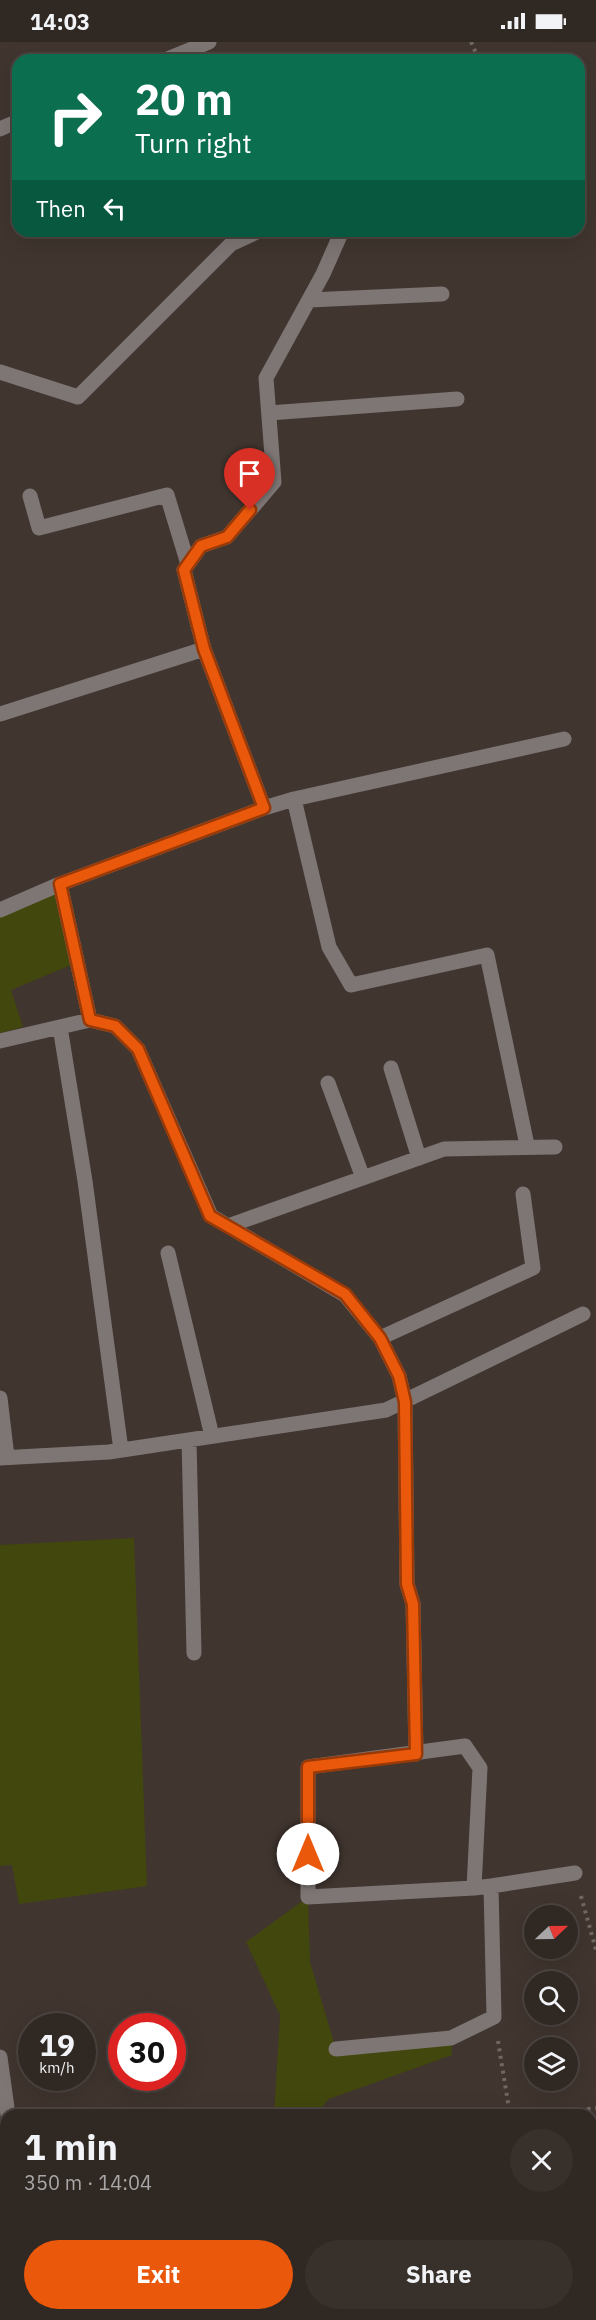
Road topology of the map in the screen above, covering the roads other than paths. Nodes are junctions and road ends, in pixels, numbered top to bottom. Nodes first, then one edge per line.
1 (209, 42) edge
2 (180, 54) edge
3 (246, 237) edge
4 (339, 237) edge
5 (442, 294) dead end
6 (309, 300) junction
7 (0, 372) edge
8 (457, 399) dead end
9 (269, 413) junction
10 (30, 496) dead end
11 (188, 564) junction
12 (204, 649) junction
13 (0, 714) edge
14 (564, 739) dead end
15 (294, 798) junction
16 (264, 808) junction
17 (60, 884) junction
18 (0, 910) edge
19 (90, 1020) junction
20 (60, 1027) junction
21 (0, 1041) edge
22 (390, 1068) dead end
23 (328, 1083) dead end
24 (527, 1145) junction
25 (555, 1147) dead end
26 (419, 1158) junction
27 (363, 1178) junction
28 (523, 1194) dead end
29 (228, 1226) junction
30 (168, 1253) dead end
31 (583, 1314) dead end
32 (380, 1338) junction
33 (0, 1398) edge
34 (405, 1402) junction
35 (212, 1436) junction
36 (189, 1440) junction
37 (121, 1450) junction
38 (4, 1457) edge
39 (194, 1653) dead end
40 (416, 1754) junction
41 (575, 1874) dead end
42 (491, 1886) junction
43 (474, 1888) junction
44 (336, 2049) dead end
45 (0, 2057) edge
46 (7, 2109) edge

1 - 2 street
3 - 7 street
4 - 6 street
5 - 6 street
6 - 9 street
8 - 9 street
9 - 11 street
10 - 11 street
11 - 12 street
12 - 13 street
12 - 16 street
14 - 15 street
15 - 16 street
15 - 24 street
16 - 17 street
17 - 18 street
17 - 19 street
19 - 20 street
19 - 29 street
20 - 21 street
20 - 37 street
22 - 26 street
23 - 27 street
24 - 25 street
24 - 26 street
26 - 27 street
27 - 29 street
28 - 32 street
29 - 32 street
30 - 35 street
31 - 34 street
32 - 34 street
33 - 38 street
34 - 35 street
34 - 40 street
35 - 36 street
36 - 37 street
36 - 39 street
37 - 38 street
40 - 43 street
40 - 43 street
41 - 42 street
42 - 43 street
42 - 44 street
45 - 46 street

